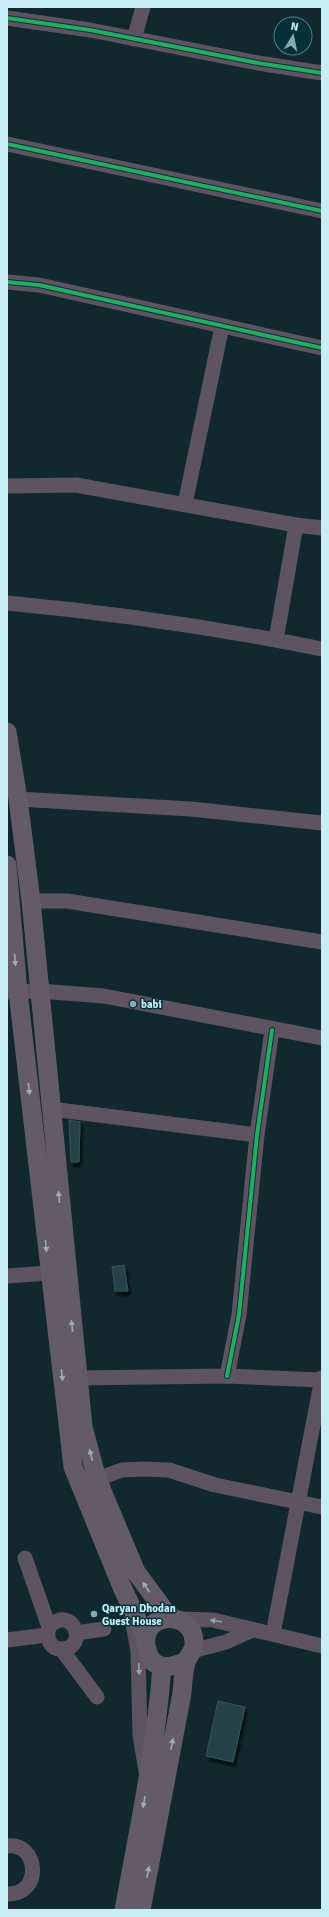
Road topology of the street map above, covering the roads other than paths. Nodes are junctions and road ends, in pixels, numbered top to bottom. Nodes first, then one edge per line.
1 (143, 7) edge
2 (7, 18) edge
3 (134, 39) junction
4 (322, 73) edge
5 (7, 144) edge
6 (322, 212) edge
7 (7, 282) edge
8 (222, 326) junction
9 (322, 348) edge
10 (7, 486) edge
11 (185, 504) junction
12 (296, 525) junction
13 (322, 528) edge
14 (7, 603) edge
15 (276, 640) junction
16 (322, 649) edge
17 (7, 732) edge
18 (18, 799) junction
19 (322, 823) edge
20 (7, 865) edge
21 (31, 900) junction
22 (322, 942) edge
23 (39, 991) junction
24 (12, 992) edge
25 (272, 1030) junction
26 (322, 1038) edge
27 (50, 1109) junction
28 (257, 1135) junction
29 (49, 1272) junction
30 (7, 1276) edge
31 (227, 1376) junction
32 (78, 1378) junction
33 (322, 1379) edge
34 (97, 1479) junction
35 (299, 1504) junction
36 (322, 1507) edge
37 (25, 1558) dead end
38 (129, 1603) junction
39 (174, 1619) junction
40 (104, 1629) dead end
41 (253, 1630) junction
42 (48, 1631) junction
43 (76, 1633) junction
44 (272, 1634) junction
45 (145, 1636) junction
46 (7, 1640) edge
47 (322, 1646) edge
48 (62, 1650) junction
49 (189, 1656) junction
50 (162, 1666) junction
51 (97, 1697) dead end
52 (148, 1778) junction
53 (7, 1846) edge
54 (7, 1894) edge
55 (124, 1910) edge
56 (141, 1910) edge

1 - 3 street
2 - 3 street
3 - 4 street
5 - 6 street
7 - 8 street
8 - 9 street
8 - 11 street
10 - 11 street
11 - 12 street
12 - 13 street
12 - 15 street
14 - 15 street
15 - 16 street
17 - 18 main road
18 - 19 street
18 - 21 main road
20 -> 24 main road
21 - 22 street
21 - 23 main road
23 - 24 street
23 - 25 street
23 - 27 main road
24 -> 29 main road
25 - 26 street
25 - 28 street
27 - 28 street
32 -> 27 main road
28 - 31 street
29 - 30 street
29 -> 38 main road
31 - 32 street
31 - 33 street
34 -> 32 main road
33 - 35 street
34 - 35 street
39 -> 34 main road
35 - 36 street
35 - 44 street
37 - 42 street
38 - 45 main road
38 -> 52 street
41 -> 39 street
39 - 45 main road
39 - 49 main road
40 - 43 street
41 - 44 street
41 - 49 street
42 - 43 street
42 - 46 street
42 - 48 street
43 - 48 street
44 - 47 street
45 - 50 main road
48 - 51 street
49 - 50 main road
56 -> 49 main road
50 - 52 main road
52 -> 55 main road
53 - 54 street

